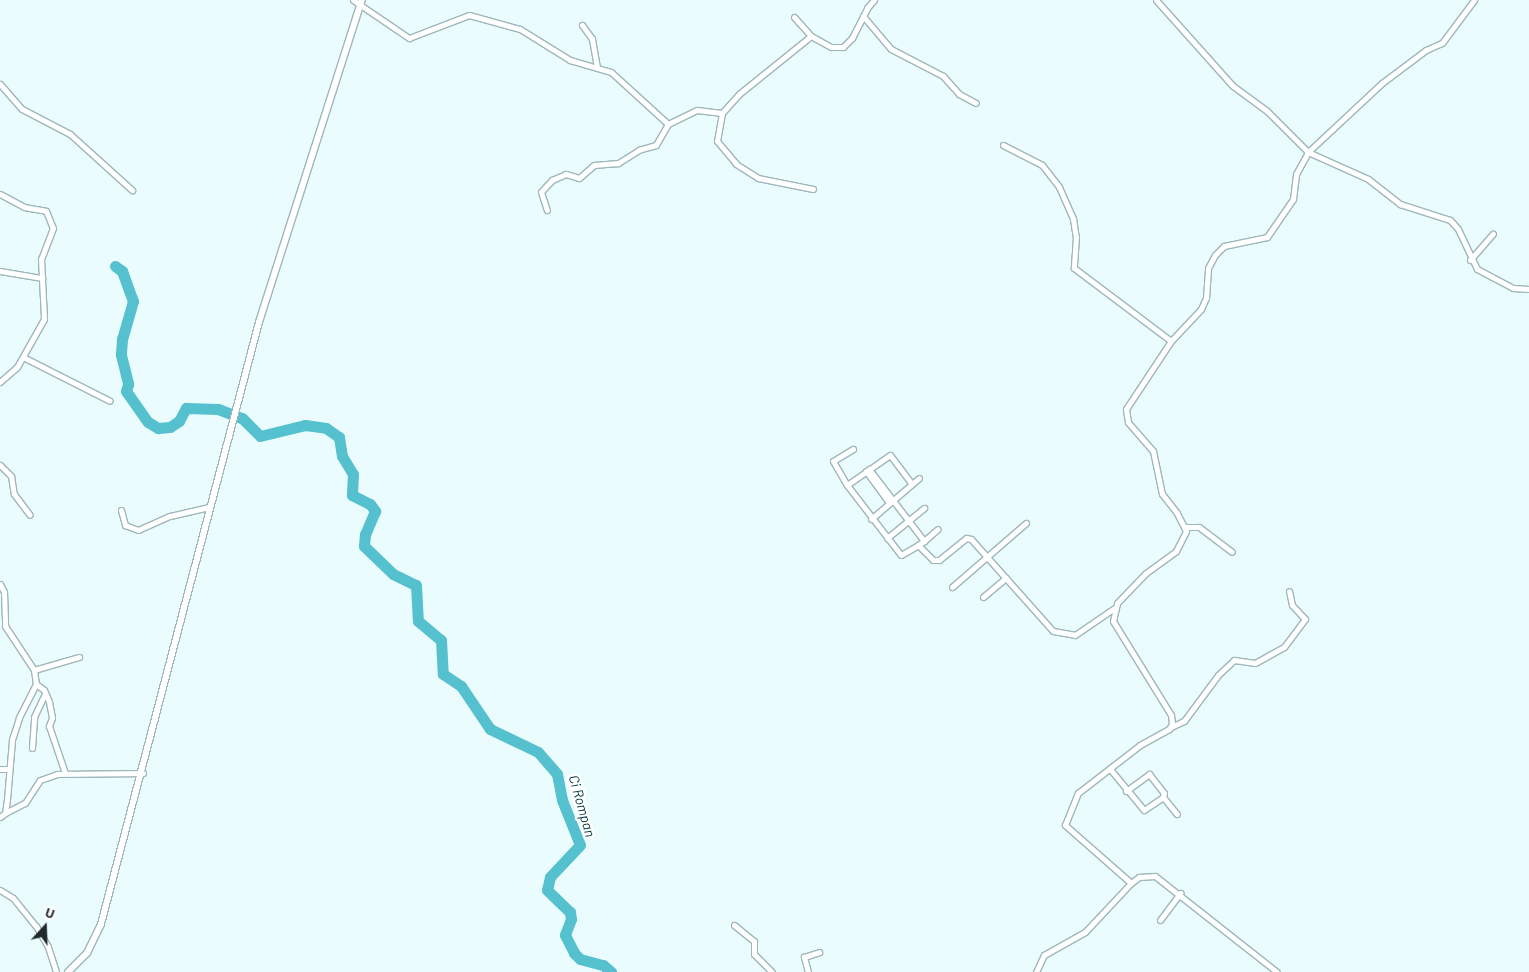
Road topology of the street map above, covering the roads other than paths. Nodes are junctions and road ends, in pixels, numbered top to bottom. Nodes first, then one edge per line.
1 (353, 0) edge
2 (874, 0) edge
3 (1156, 0) edge
4 (1474, 0) edge
5 (361, 1) edge
6 (864, 16) junction
7 (794, 17) dead end
8 (582, 25) dead end
9 (806, 39) junction
10 (597, 66) junction
11 (0, 84) edge
12 (976, 104) dead end
13 (722, 113) junction
14 (668, 124) junction
15 (1003, 145) dead end
16 (1308, 152) junction
17 (813, 189) dead end
18 (132, 190) dead end
19 (0, 194) edge
20 (547, 210) dead end
21 (1492, 234) dead end
22 (1470, 260) junction
23 (0, 271) edge
24 (42, 278) junction
25 (1529, 289) edge
26 (1172, 341) junction
27 (22, 357) junction
28 (0, 382) edge
29 (110, 401) dead end
30 (853, 449) dead end
31 (0, 465) edge
32 (868, 470) junction
33 (919, 478) dead end
34 (912, 484) junction
35 (848, 485) junction
36 (890, 502) junction
37 (208, 506) junction
38 (924, 508) dead end
39 (121, 510) dead end
40 (30, 515) dead end
41 (871, 519) junction
42 (908, 520) junction
43 (1026, 523) dead end
44 (1186, 528) junction
45 (938, 529) dead end
46 (887, 538) junction
47 (924, 541) junction
48 (918, 545) junction
49 (1232, 552) dead end
50 (987, 558) junction
51 (1006, 578) junction
52 (0, 584) edge
53 (952, 587) dead end
54 (1289, 591) dead end
55 (983, 597) dead end
56 (1113, 609) junction
57 (79, 657) dead end
58 (34, 670) junction
59 (36, 684) junction
60 (45, 693) junction
61 (1171, 727) junction
62 (32, 748) dead end
63 (0, 769) edge
64 (8, 769) junction
65 (1110, 769) junction
66 (65, 773) junction
67 (143, 773) junction
68 (1126, 791) junction
69 (1163, 798) junction
70 (1177, 814) dead end
71 (2, 815) edge
72 (1131, 883) junction
73 (0, 890) edge
74 (1180, 893) junction
75 (1160, 920) dead end
76 (734, 926) dead end
77 (819, 952) dead end
78 (56, 972) edge
79 (68, 972) edge
80 (772, 972) edge
81 (808, 972) edge
82 (1036, 972) edge
83 (1277, 972) edge

1 - 5 street
2 - 6 street
3 - 16 street
4 - 16 street
5 - 10 street
5 - 37 street
6 - 9 street
6 - 12 street
7 - 9 street
8 - 10 street
9 - 13 street
10 - 14 street
11 - 18 street
13 - 14 street
13 - 17 street
14 - 20 street
15 - 26 street
16 - 22 street
16 - 26 street
19 - 24 street
21 - 22 street
22 - 25 street
23 - 24 street
24 - 27 street
26 - 44 street
27 - 28 street
27 - 29 street
30 - 35 street
31 - 40 street
32 - 34 street
32 - 35 street
32 - 36 street
33 - 34 street
34 - 36 street
35 - 41 street
36 - 41 street
36 - 42 street
37 - 39 street
37 - 67 street
38 - 42 street
41 - 46 street
42 - 46 street
42 - 47 street
43 - 50 street
44 - 49 street
44 - 56 street
45 - 47 street
46 - 48 street
47 - 48 street
48 - 50 street
50 - 51 street
50 - 53 street
51 - 55 street
51 - 56 street
52 - 58 street
54 - 61 street
56 - 61 street
57 - 58 street
58 - 59 street
59 - 60 street
59 - 64 street
60 - 62 street
60 - 66 street
61 - 65 street
63 - 64 street
64 - 71 street
65 - 68 street
65 - 72 street
66 - 67 street
66 - 71 street
67 - 79 street
68 - 69 street
68 - 69 street
69 - 70 street
72 - 74 street
72 - 82 street
73 - 78 street
74 - 75 street
74 - 83 street
76 - 80 street
77 - 81 street

